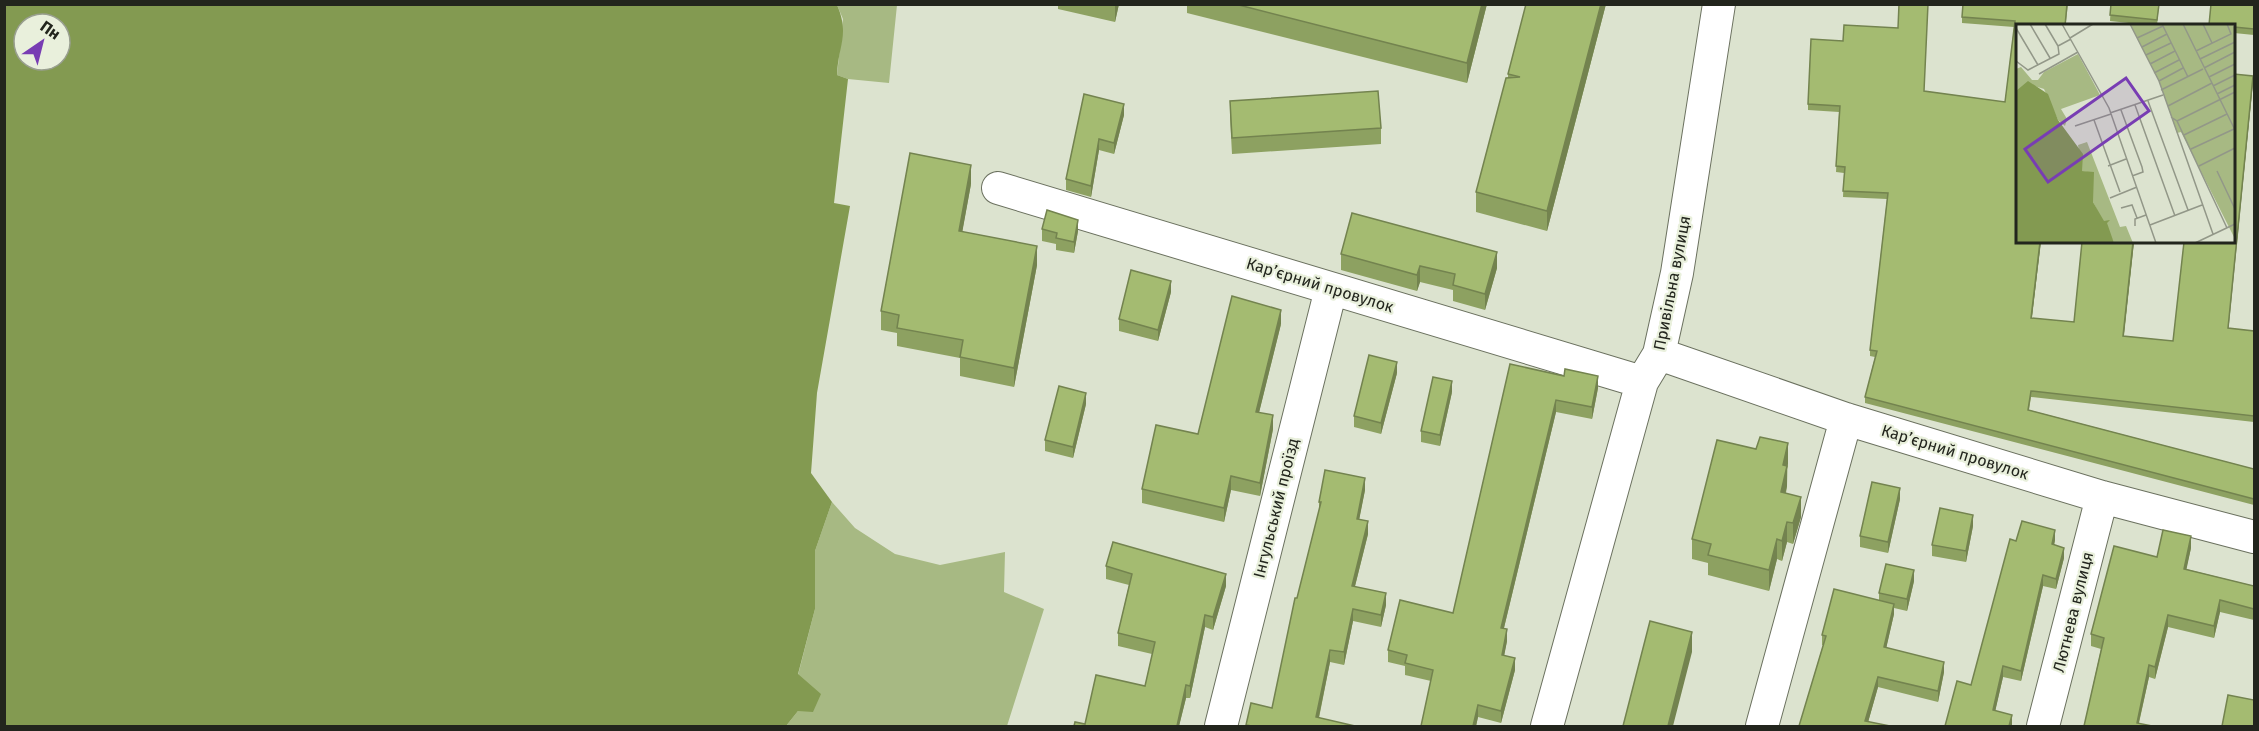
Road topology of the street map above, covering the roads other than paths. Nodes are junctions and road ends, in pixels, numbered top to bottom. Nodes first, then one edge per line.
1 (1719, 4) edge
2 (998, 188) dead end
3 (1331, 289) junction
4 (1659, 354) junction
5 (1642, 382) junction
6 (1846, 419) junction
7 (2102, 497) junction
8 (2254, 537) edge
9 (1221, 726) edge
10 (1547, 726) edge
11 (1762, 726) edge
12 (2043, 726) edge

1 - 4 street, Привільна вулиця
2 - 3 street, Карʼєрний провулок
3 - 5 street, Карʼєрний провулок
3 - 9 street, Інгульський проїзд
4 - 5 street, Привільна вулиця
4 - 6 street, Карʼєрний провулок
5 - 10 street, Привільна вулиця
6 - 7 street, Карʼєрний провулок
6 - 11 street
7 - 8 street, Карʼєрний провулок
7 - 12 street, Лютнева вулиця

